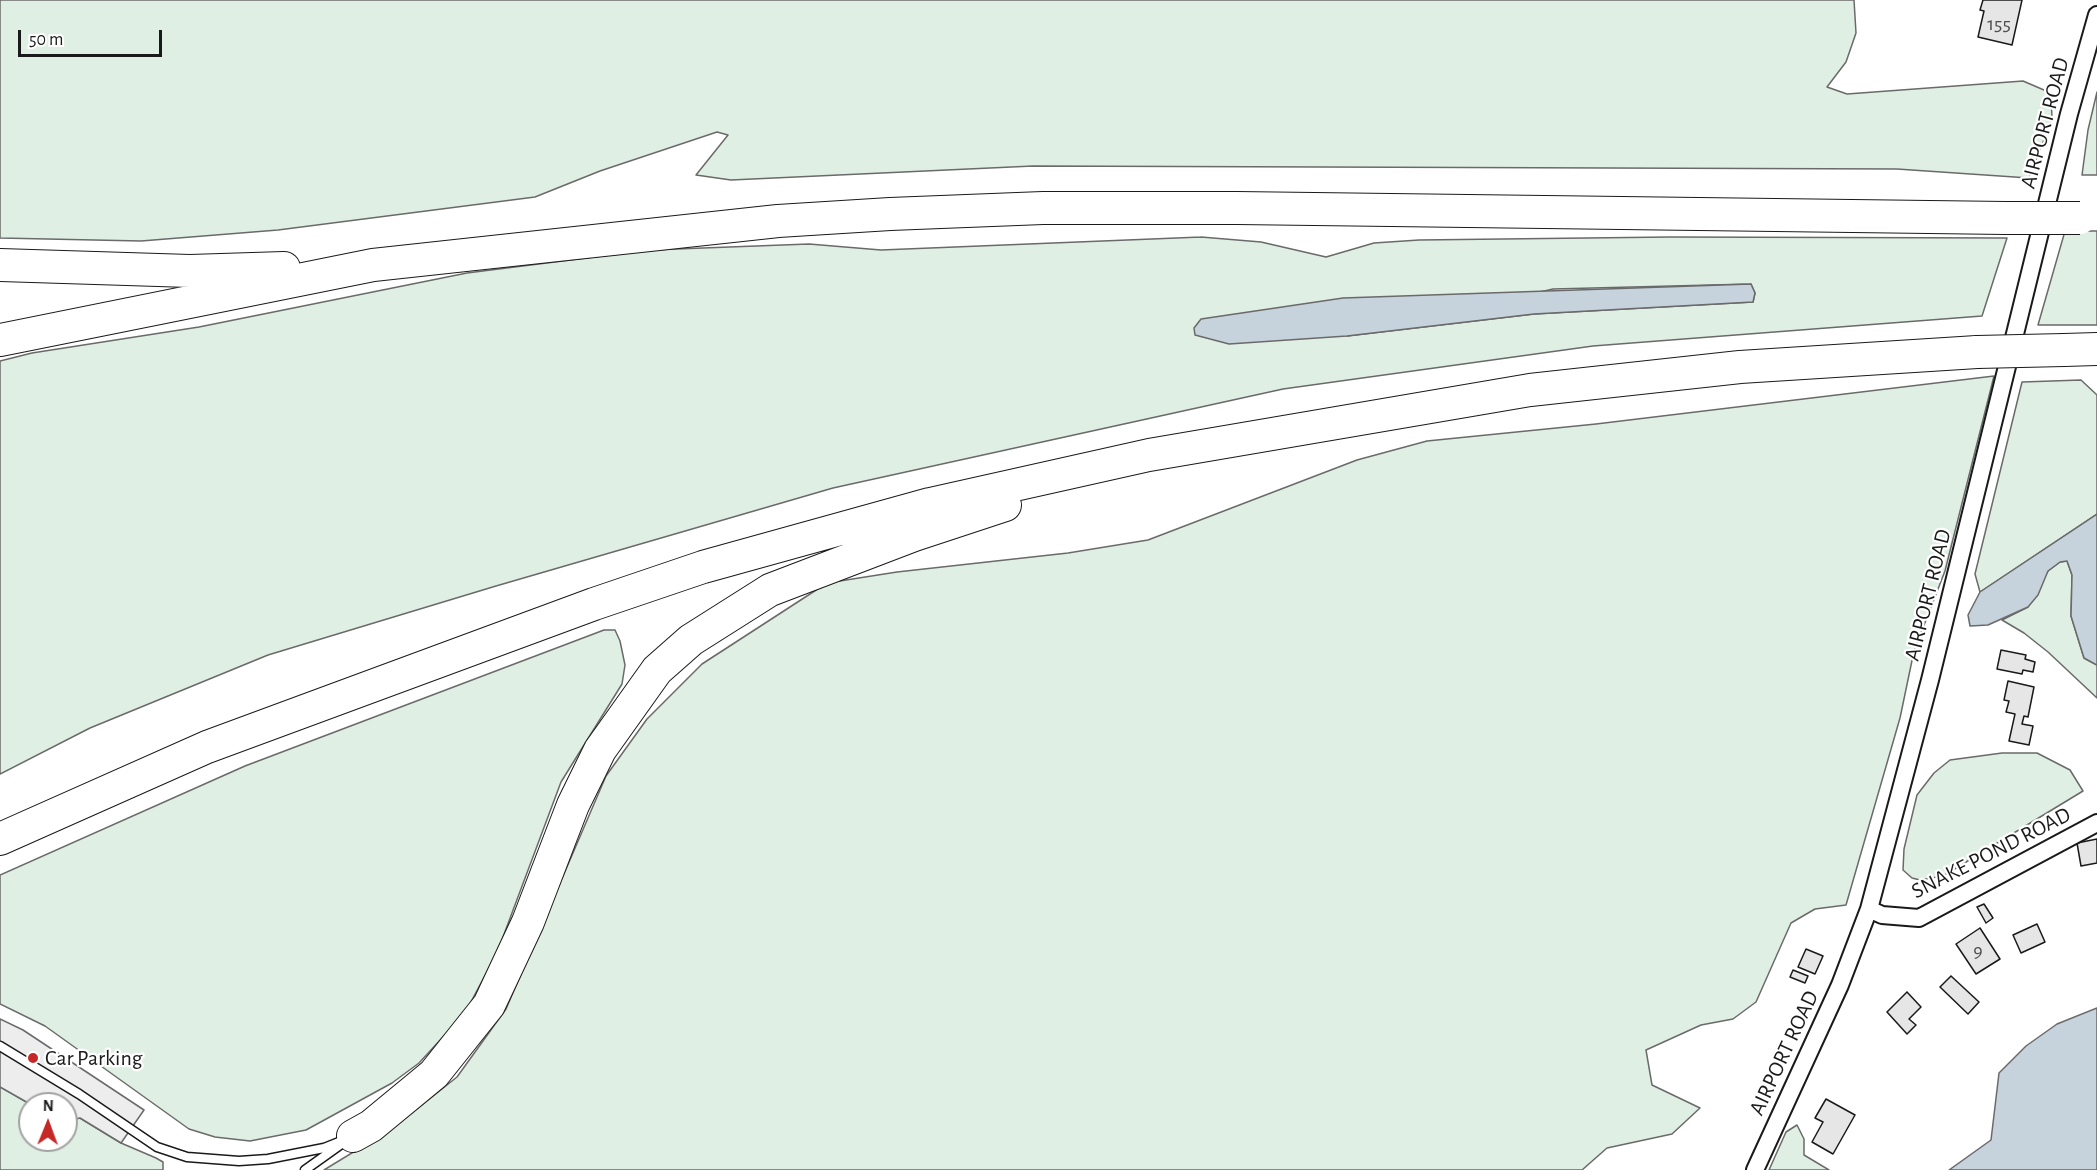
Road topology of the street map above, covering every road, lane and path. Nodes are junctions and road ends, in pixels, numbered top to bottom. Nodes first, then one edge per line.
1 (2097, 15) edge
2 (2088, 219) edge
3 (0, 265) edge
4 (373, 265) junction
5 (0, 340) edge
6 (2097, 349) edge
7 (1170, 451) junction
8 (2097, 823) edge
9 (0, 839) edge
10 (1869, 909) junction
11 (0, 1046) edge
12 (353, 1136) junction
13 (305, 1170) edge
14 (1755, 1170) edge

1 - 10 street, AIRPORT ROAD
2 - 4 highway, bridge
3 - 4 highway
4 - 5 highway
6 - 7 highway, bridge
7 - 9 highway
7 - 12 highway
8 - 10 street, SNAKE POND ROAD
10 - 14 street, AIRPORT ROAD
11 - 12 lane
12 - 13 lane

